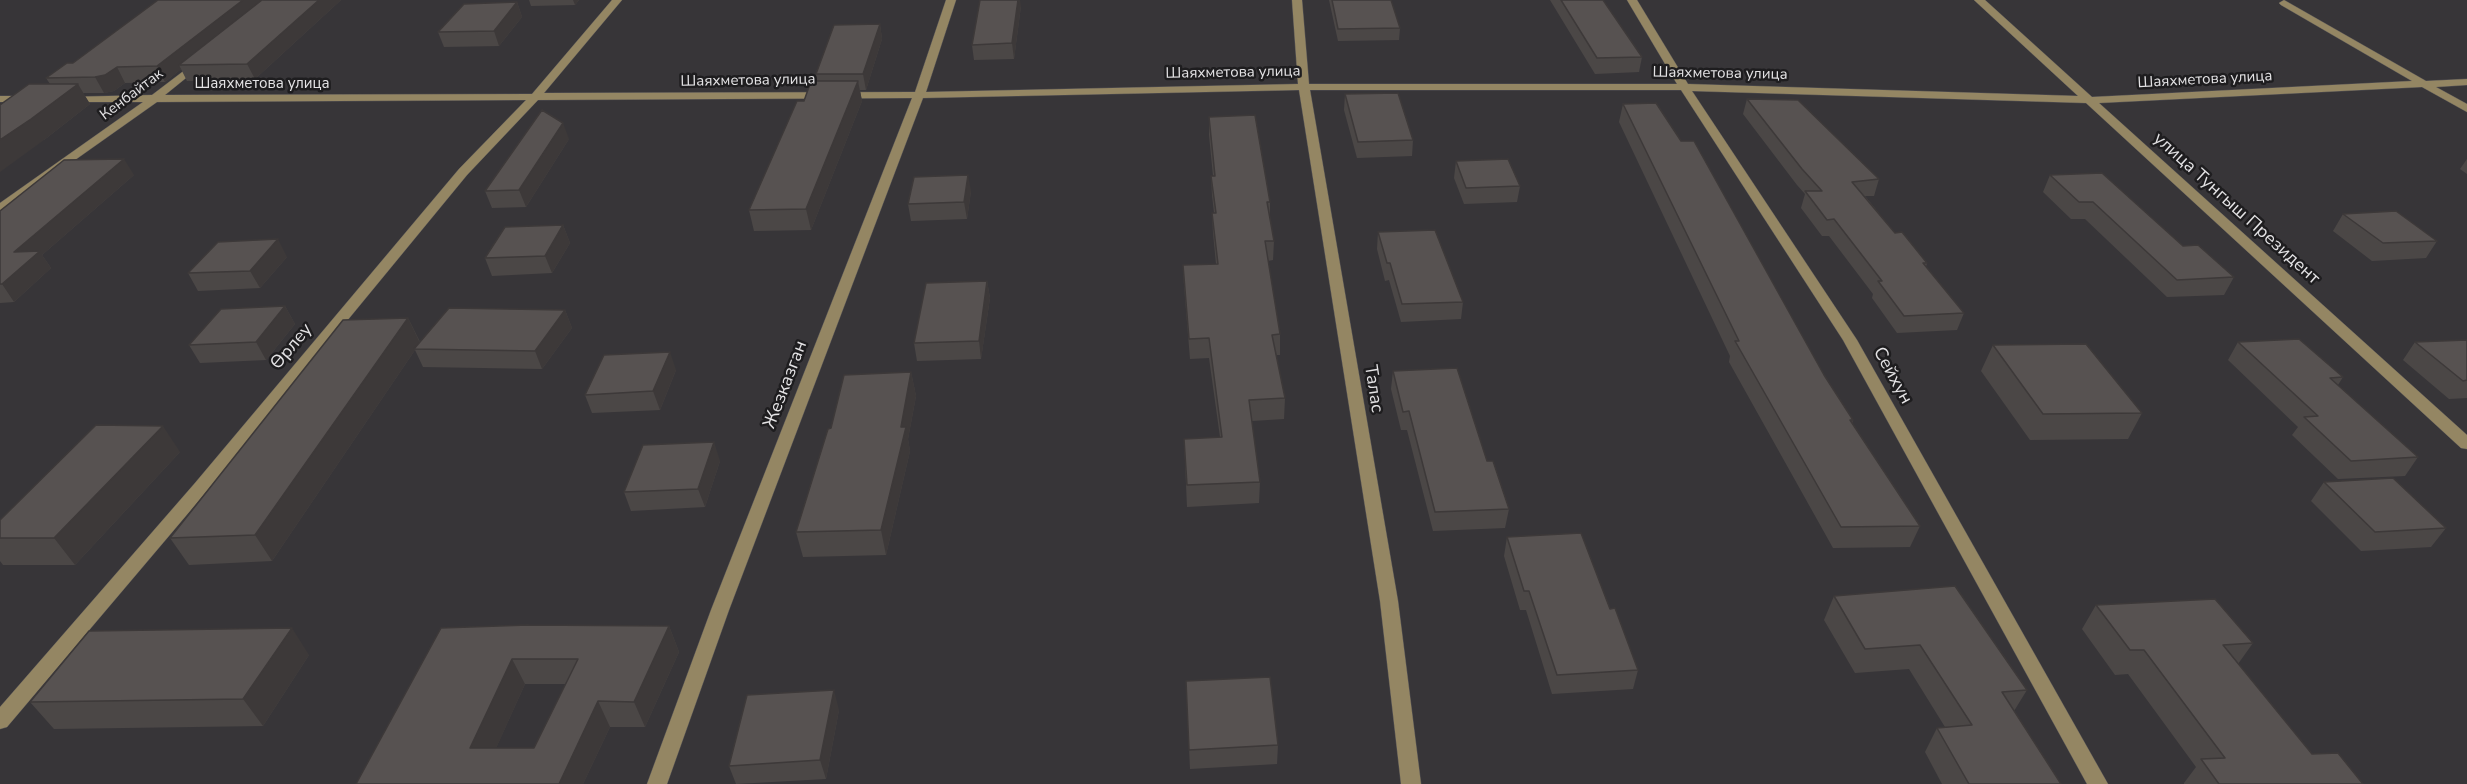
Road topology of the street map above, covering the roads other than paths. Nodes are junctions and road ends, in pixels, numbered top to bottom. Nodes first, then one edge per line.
1 (616, 0) edge
2 (951, 0) edge
3 (1297, 0) edge
4 (1632, 0) edge
5 (1979, 0) edge
6 (2284, 3) dead end
7 (207, 57) edge
8 (2467, 82) edge
9 (2426, 85) junction
10 (1304, 87) junction
11 (1684, 87) junction
12 (919, 94) junction
13 (534, 98) junction
14 (0, 99) edge
15 (36, 99) edge
16 (59, 99) edge
17 (154, 99) junction
18 (2090, 100) junction
19 (2467, 109) edge
20 (0, 209) edge
21 (2467, 444) edge
22 (0, 721) edge
23 (657, 784) edge
24 (1411, 784) edge
25 (2098, 784) edge

1 - 13 street, Өрлеу
2 - 12 street, Жезказган
3 - 10 street, Талас
4 - 11 street, Сейхун
5 - 18 street, улица Тунгыш Президент
6 - 9 street
7 - 17 street, Кенбайтак
8 - 9 street, Шаяхметова улица
9 - 18 street, Шаяхметова улица
9 - 19 street
10 - 11 street, Шаяхметова улица
10 - 12 street, Шаяхметова улица
10 - 24 street, Талас
11 - 18 street, Шаяхметова улица
11 - 25 street, Сейхун
12 - 13 street, Шаяхметова улица
12 - 23 street, Жезказган
13 - 17 street, Шаяхметова улица
13 - 22 street, Өрлеу
14 - 15 street
16 - 17 street, Шаяхметова улица
17 - 20 street, Кенбайтак
18 - 21 street, улица Тунгыш Президент

